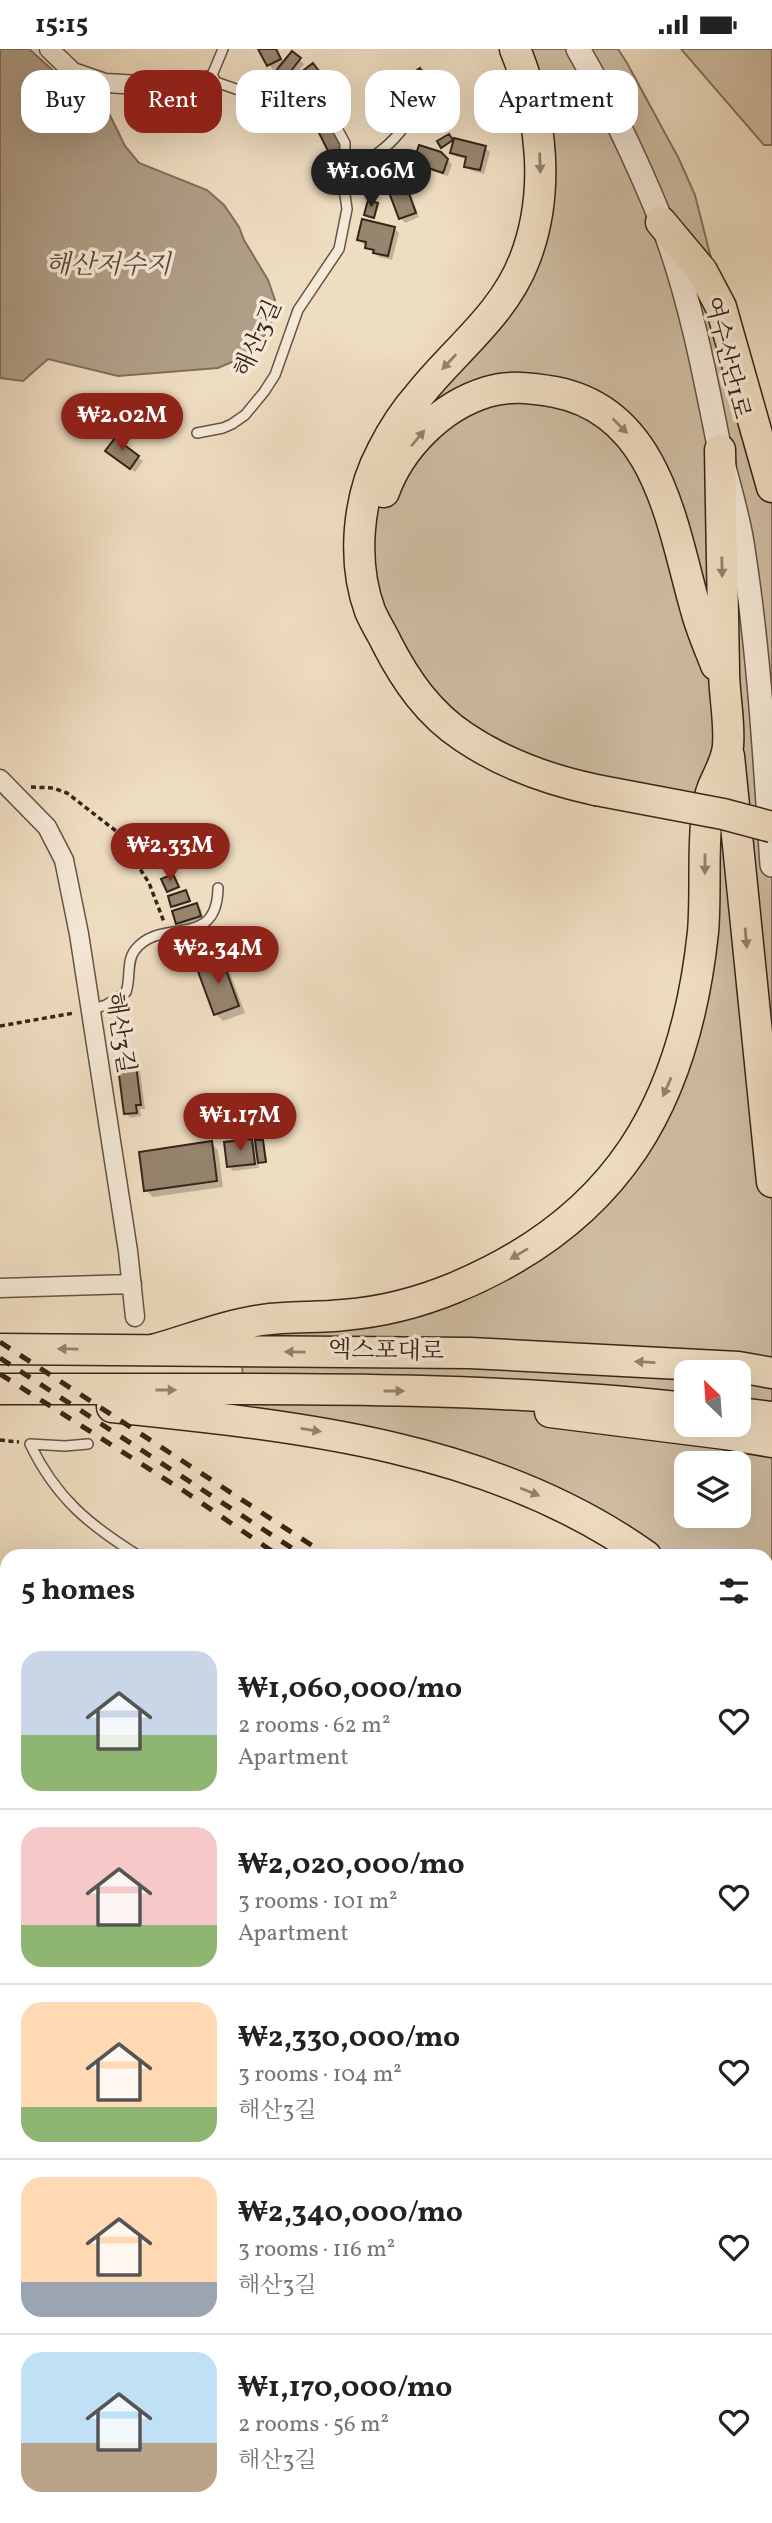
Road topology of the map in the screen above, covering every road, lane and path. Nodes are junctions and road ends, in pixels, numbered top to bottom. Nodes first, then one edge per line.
1 (49, 49) edge
2 (223, 49) edge
3 (515, 49) edge
4 (578, 49) edge
5 (214, 70) edge
6 (124, 84) edge
7 (222, 84) edge
8 (397, 133) edge
9 (341, 167) junction
10 (661, 222) junction
11 (197, 433) dead end
12 (720, 450) junction
13 (772, 487) edge
14 (386, 642) junction
15 (724, 684) junction
16 (728, 748) junction
17 (4, 783) edge
18 (772, 827) edge
19 (772, 865) edge
20 (218, 888) dead end
21 (169, 934) junction
22 (90, 1010) junction
23 (0, 1026) edge
24 (772, 1182) edge
25 (132, 1284) junction
26 (0, 1289) edge
27 (135, 1317) dead end
28 (0, 1349) edge
29 (153, 1350) junction
30 (674, 1364) edge
31 (751, 1367) edge
32 (772, 1367) edge
33 (751, 1369) edge
34 (772, 1373) edge
35 (0, 1389) edge
36 (480, 1391) junction
37 (0, 1395) edge
38 (674, 1407) edge
39 (751, 1415) edge
40 (772, 1417) edge
41 (0, 1440) edge
42 (772, 1442) edge
43 (30, 1444) junction
44 (88, 1444) dead end
45 (128, 1549) edge
46 (635, 1549) edge

1 - 6 street
2 - 5 lane
3 -> 14 highway
4 - 10 street, 여수산단1로
7 - 9 lane, 해산3길
8 - 9 lane
9 - 11 lane, 해산3길
10 - 12 street, 여수산단1로
10 - 13 highway
12 -> 15 highway
12 - 19 street, 여수산단1로
14 -> 15 highway
14 - 18 highway, bridge
15 - 16 highway
16 -> 24 highway
16 -> 29 highway
17 - 21 path
17 - 22 street, 해산3길
20 - 21 lane
21 - 22 lane
22 - 23 path
22 - 25 street, 해산3길
25 - 26 street
25 - 27 street, 해산3길
29 -> 28 highway, 엑스포대로
30 -> 29 highway, 엑스포대로
31 - 32 highway
33 - 34 highway, 엑스포대로
35 -> 36 highway, 엑스포대로
36 - 38 highway, 엑스포대로
36 - 42 highway
37 -> 46 highway
39 - 40 highway
41 - 43 path
43 - 44 lane
43 - 45 lane

